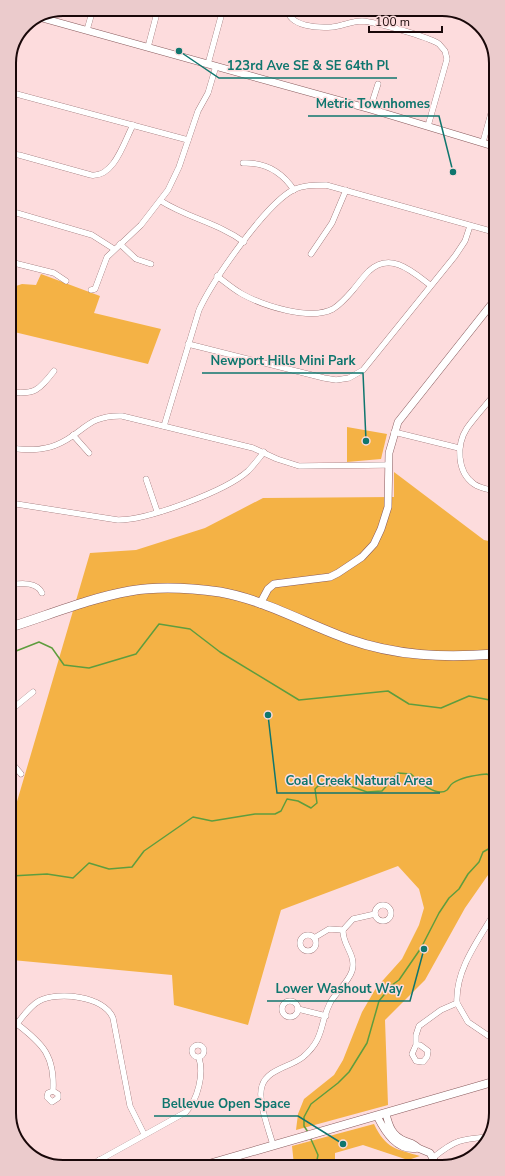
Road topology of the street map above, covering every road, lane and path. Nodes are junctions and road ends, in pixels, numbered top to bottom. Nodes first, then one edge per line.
1 (91, 16) edge
2 (156, 16) edge
3 (222, 16) edge
4 (292, 16) edge
5 (47, 19) edge
6 (87, 30) junction
7 (148, 47) junction
8 (212, 65) junction
9 (378, 84) dead end
10 (16, 94) edge
11 (370, 109) junction
12 (489, 119) edge
13 (132, 125) junction
14 (428, 126) junction
15 (188, 140) junction
16 (482, 142) junction
17 (489, 145) edge
18 (16, 154) edge
19 (243, 163) dead end
20 (294, 190) junction
21 (346, 190) junction
22 (161, 201) junction
23 (16, 213) edge
24 (470, 226) junction
25 (489, 231) edge
26 (244, 242) junction
27 (120, 244) junction
28 (114, 249) junction
29 (311, 254) dead end
30 (16, 264) edge
31 (151, 264) dead end
32 (217, 276) junction
33 (66, 281) dead end
34 (430, 285) junction
35 (91, 290) dead end
36 (489, 307) edge
37 (188, 344) junction
38 (54, 371) dead end
39 (16, 393) edge
40 (489, 401) edge
41 (164, 426) junction
42 (394, 432) junction
43 (73, 435) junction
44 (16, 448) edge
45 (459, 448) junction
46 (264, 452) junction
47 (89, 453) dead end
48 (388, 465) junction
49 (146, 479) dead end
50 (489, 489) edge
51 (16, 504) edge
52 (157, 511) junction
53 (16, 585) edge
54 (42, 593) dead end
55 (260, 604) junction
56 (16, 625) edge
57 (489, 654) edge
58 (33, 692) dead end
59 (16, 706) edge
60 (16, 768) edge
61 (21, 774) dead end
62 (375, 914) dead end
63 (489, 923) edge
64 (343, 930) junction
65 (314, 938) dead end
66 (457, 1003) junction
67 (298, 1009) dead end
68 (326, 1016) junction
69 (17, 1024) joint
70 (489, 1037) edge
71 (416, 1045) dead end
72 (199, 1058) dead end
73 (489, 1083) edge
74 (53, 1091) dead end
75 (382, 1115) junction
76 (144, 1134) junction
77 (482, 1138) edge
78 (273, 1144) junction
79 (99, 1160) edge
80 (229, 1160) edge
81 (434, 1160) edge
82 (436, 1160) edge

1 - 6 street
2 - 7 street
3 - 8 street
4 - 14 street
5 - 6 street
6 - 7 street
7 - 8 street
8 - 11 street
8 - 15 street
9 - 11 street
10 - 13 street
11 - 14 street
12 - 16 street
13 - 15 street
13 - 18 street
14 - 16 street
15 - 22 street
16 - 17 street
19 - 20 street
20 - 21 street
20 - 26 street
21 - 24 street
21 - 29 street
22 - 26 street
22 - 27 street
23 - 28 street
24 - 25 street
24 - 34 street
26 - 32 street
27 - 28 street
27 - 31 street
28 - 35 street
30 - 33 street
32 - 34 street
32 - 37 street
34 - 37 street
36 - 42 street
37 - 41 street
38 - 39 street
40 - 45 street
41 - 43 street
41 - 46 street
42 - 45 street
42 - 48 street
43 - 44 street
43 - 47 street
45 - 50 street
46 - 48 street
46 - 52 street
48 - 55 street
49 - 52 street
51 - 52 street
53 - 54 street
55 - 56 main road
55 - 57 main road
58 - 59 street
60 - 61 street
62 - 64 street
63 - 66 street
64 - 65 street
64 - 68 street
66 - 70 street
66 - 71 street
67 - 68 street
68 - 78 street
69 - 74 street
69 - 76 street
72 - 76 street
73 - 75 main road
75 - 78 main road
75 - 81 street
76 - 79 street
77 - 82 street
78 - 80 main road

